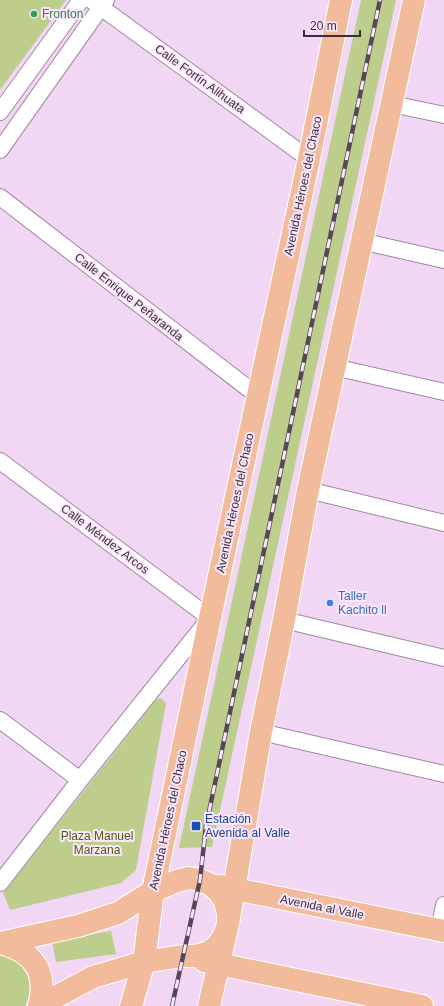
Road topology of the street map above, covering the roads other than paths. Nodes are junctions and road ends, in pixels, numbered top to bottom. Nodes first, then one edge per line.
1 (80, 0) edge
2 (341, 0) edge
3 (414, 0) edge
4 (100, 2) edge
5 (392, 104) junction
6 (0, 112) edge
7 (444, 115) edge
8 (0, 150) edge
9 (309, 159) junction
10 (0, 198) edge
11 (361, 241) junction
12 (444, 260) edge
13 (334, 367) junction
14 (444, 392) edge
15 (258, 396) junction
16 (0, 461) edge
17 (308, 490) junction
18 (444, 523) edge
19 (210, 618) junction
20 (284, 620) junction
21 (444, 658) edge
22 (0, 720) edge
23 (261, 732) junction
24 (444, 774) edge
25 (80, 780) junction
26 (200, 880) junction
27 (0, 883) edge
28 (160, 889) junction
29 (234, 889) junction
30 (444, 905) edge
31 (150, 916) junction
32 (228, 924) junction
33 (441, 930) edge
34 (0, 943) edge
35 (182, 956) junction
36 (144, 962) junction
37 (218, 965) junction
38 (39, 1006) edge
39 (132, 1006) edge
40 (209, 1006) edge
41 (422, 1006) edge

1 - 6 street
2 - 9 main road, Avenida Héroes del Chaco
3 - 5 main road
4 - 8 street
4 - 9 street, Calle Fortín Alihuata
5 - 7 street
5 - 11 main road
9 - 15 main road, Avenida Héroes del Chaco
10 - 15 street, Calle Enrique Peñaranda
11 - 12 street
11 - 13 main road
13 - 14 street
13 - 17 main road
15 - 19 main road, Avenida Héroes del Chaco
16 - 19 street, Calle Méndez Arcos
17 - 18 street
17 - 20 main road
19 - 25 street
19 - 28 main road, Avenida Héroes del Chaco
20 - 21 street
20 - 23 main road
22 - 25 street
23 - 24 street
23 - 29 main road
25 - 27 street
26 - 28 main road
26 - 29 main road, Avenida al Valle
26 - 32 main road
28 - 31 main road, Avenida Héroes del Chaco
28 - 34 main road
29 - 32 main road
29 - 33 main road, Avenida al Valle
30 - 33 street
31 - 35 main road
31 - 36 main road, Avenida Héroes del Chaco
32 - 35 main road
32 - 37 main road
34 - 38 main road
35 - 36 main road
35 - 37 main road
36 - 38 main road
36 - 39 main road, Avenida Héroes del Chaco
37 - 40 main road
37 - 41 main road

